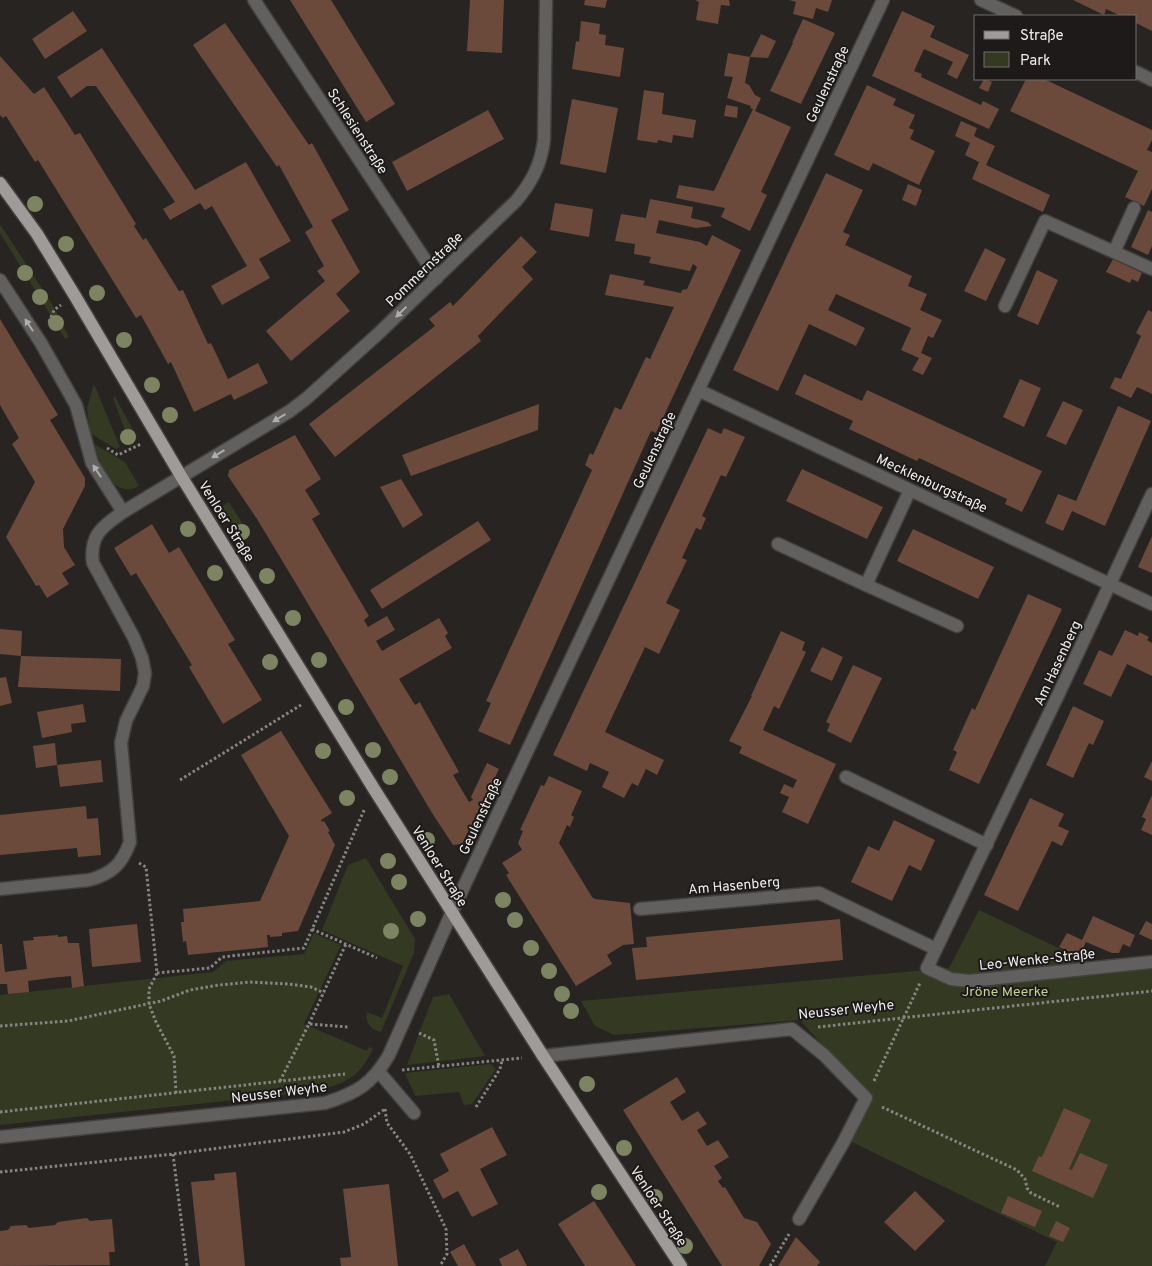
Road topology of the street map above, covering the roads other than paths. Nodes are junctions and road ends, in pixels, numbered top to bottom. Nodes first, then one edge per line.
1 (254, 0) edge
2 (546, 0) edge
3 (883, 0) edge
4 (981, 0) edge
5 (1014, 15) edge
6 (1137, 72) edge
7 (1152, 80) edge
8 (0, 183) edge
9 (1134, 208) dead end
10 (1114, 252) junction
11 (1152, 269) edge
12 (437, 278) junction
13 (0, 280) edge
14 (1005, 306) dead end
15 (698, 390) junction
16 (182, 476) junction
17 (910, 490) junction
18 (1152, 494) edge
19 (124, 512) junction
20 (778, 544) dead end
21 (1110, 584) junction
22 (866, 585) junction
23 (1152, 604) edge
24 (957, 626) dead end
25 (846, 777) dead end
26 (987, 845) junction
27 (0, 889) edge
28 (640, 909) dead end
29 (452, 912) junction
30 (936, 949) junction
31 (1152, 962) edge
32 (927, 968) joint
33 (543, 1056) junction
34 (380, 1072) junction
35 (414, 1113) dead end
36 (0, 1137) edge
37 (799, 1219) road end
38 (681, 1266) edge

1 - 12 street, Schlesienstraße
2 - 12 street, Pommernstraße
3 - 15 street, Geulenstraße
4 - 5 street
6 - 7 street
8 - 16 main road, Venloer Straße
9 - 10 street
10 - 11 street
10 - 14 street
12 -> 16 street, Pommernstraße
19 -> 13 street
15 - 17 street, Mecklenburgstraße
15 - 29 street, Geulenstraße
16 - 19 street, Venloer Straße
16 - 29 main road, Venloer Straße
17 - 21 street, Mecklenburgstraße
17 - 22 street
18 - 21 street, Am Hasenberg
19 - 27 street, Venloer Straße
20 - 22 street
21 - 23 street, Mecklenburgstraße
21 - 26 street, Am Hasenberg
22 - 24 street
25 - 26 street
26 - 30 street, Am Hasenberg
28 - 30 street, Am Hasenberg
29 - 33 main road, Venloer Straße
29 - 34 street, Neusser Weyhe
30 - 32 street, Am Hasenberg
31 - 32 street, Leo-Wenke-Straße
33 - 37 street, Neusser Weyhe
33 - 38 main road, Venloer Straße
34 - 35 street
34 - 36 street, Neusser Weyhe

